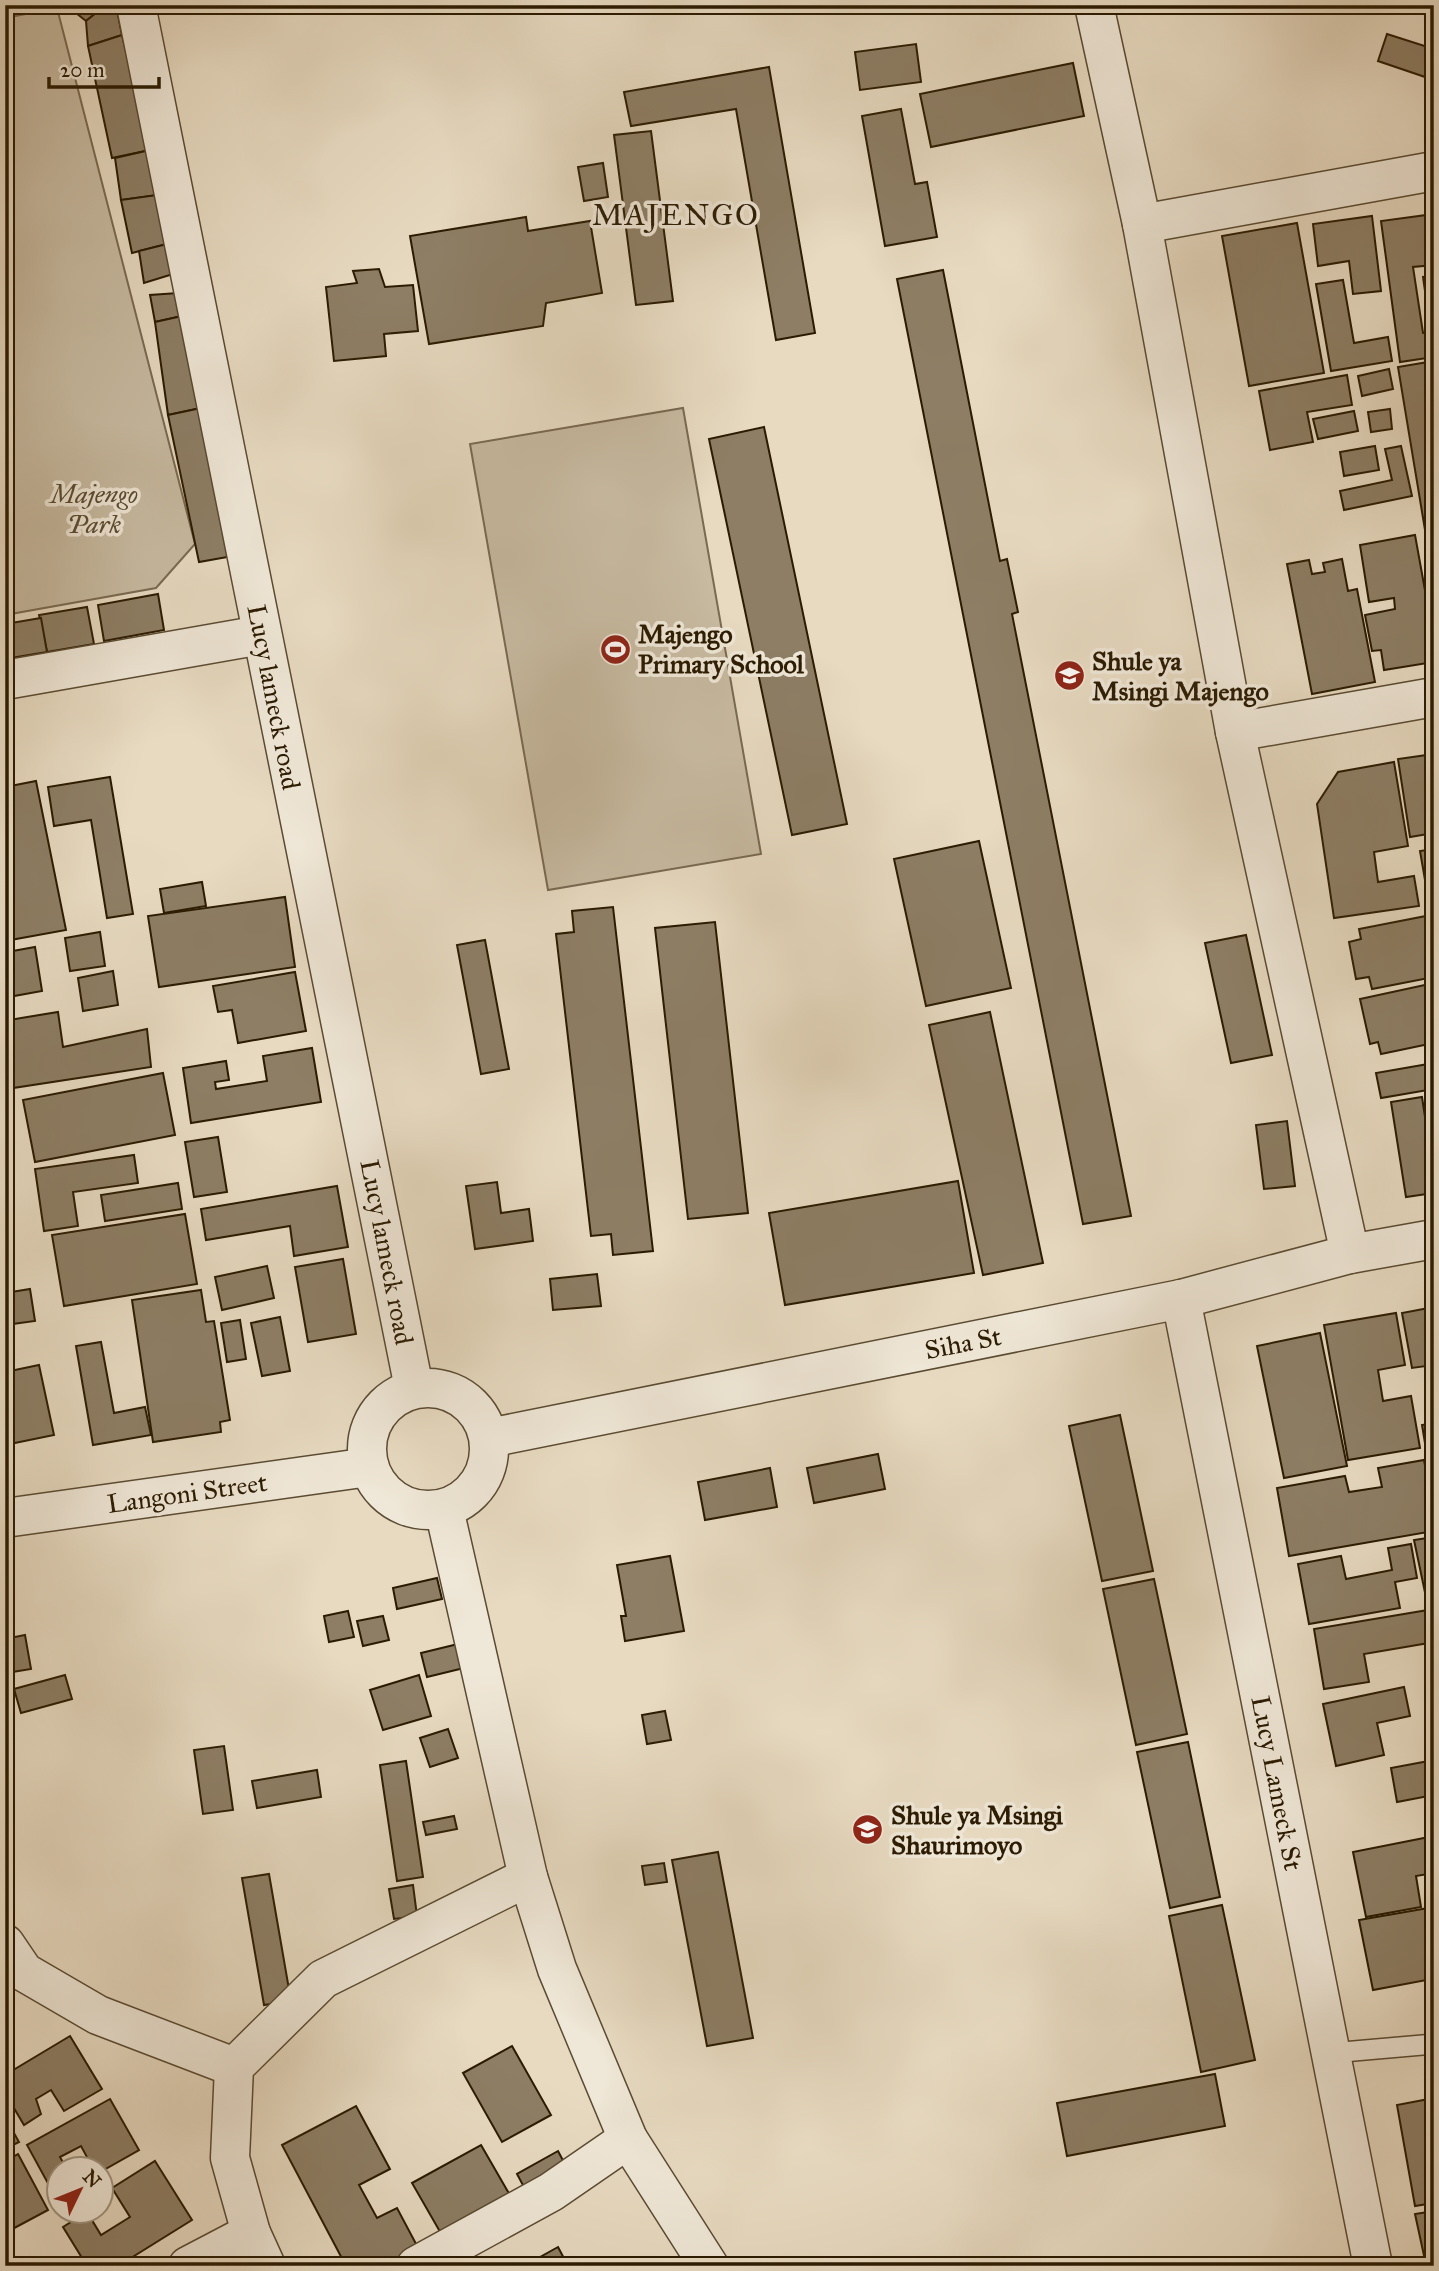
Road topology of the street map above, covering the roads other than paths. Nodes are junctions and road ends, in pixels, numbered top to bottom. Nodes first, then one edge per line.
1 (136, 5) edge
2 (1094, 5) edge
3 (1434, 171) edge
4 (1142, 224) junction
5 (261, 635) junction
6 (5, 680) edge
7 (1434, 696) edge
8 (1235, 732) junction
9 (1434, 1239) edge
10 (1350, 1254) junction
11 (1181, 1299) junction
12 (414, 1388) junction
13 (489, 1438) junction
14 (369, 1467) junction
15 (444, 1509) junction
16 (5, 1518) edge
17 (528, 1877) junction
18 (5, 1944) edge
19 (1434, 2044) edge
20 (1331, 2053) junction
21 (234, 2067) junction
22 (628, 2139) junction
23 (259, 2250) edge
24 (188, 2266) edge
25 (416, 2266) edge
26 (709, 2266) edge
27 (1373, 2266) edge

1 - 5 street, Lucy lameck road
2 - 4 street
3 - 4 street
4 - 8 street
5 - 6 street
5 - 12 street, Lucy lameck road
7 - 8 street
8 - 10 street
9 - 10 street, Siha St
10 - 11 street, Siha St
11 - 13 street, Siha St
11 - 20 street, Lucy Lameck St
12 - 13 street
12 - 14 street
13 - 15 street
14 - 15 street
14 - 16 street, Langoni Street
15 - 17 street
17 - 21 street
17 - 22 street
18 - 21 street
19 - 20 lane
20 - 27 street, Lucy Lameck St
21 - 23 street
22 - 25 street
22 - 26 street
23 - 24 street

